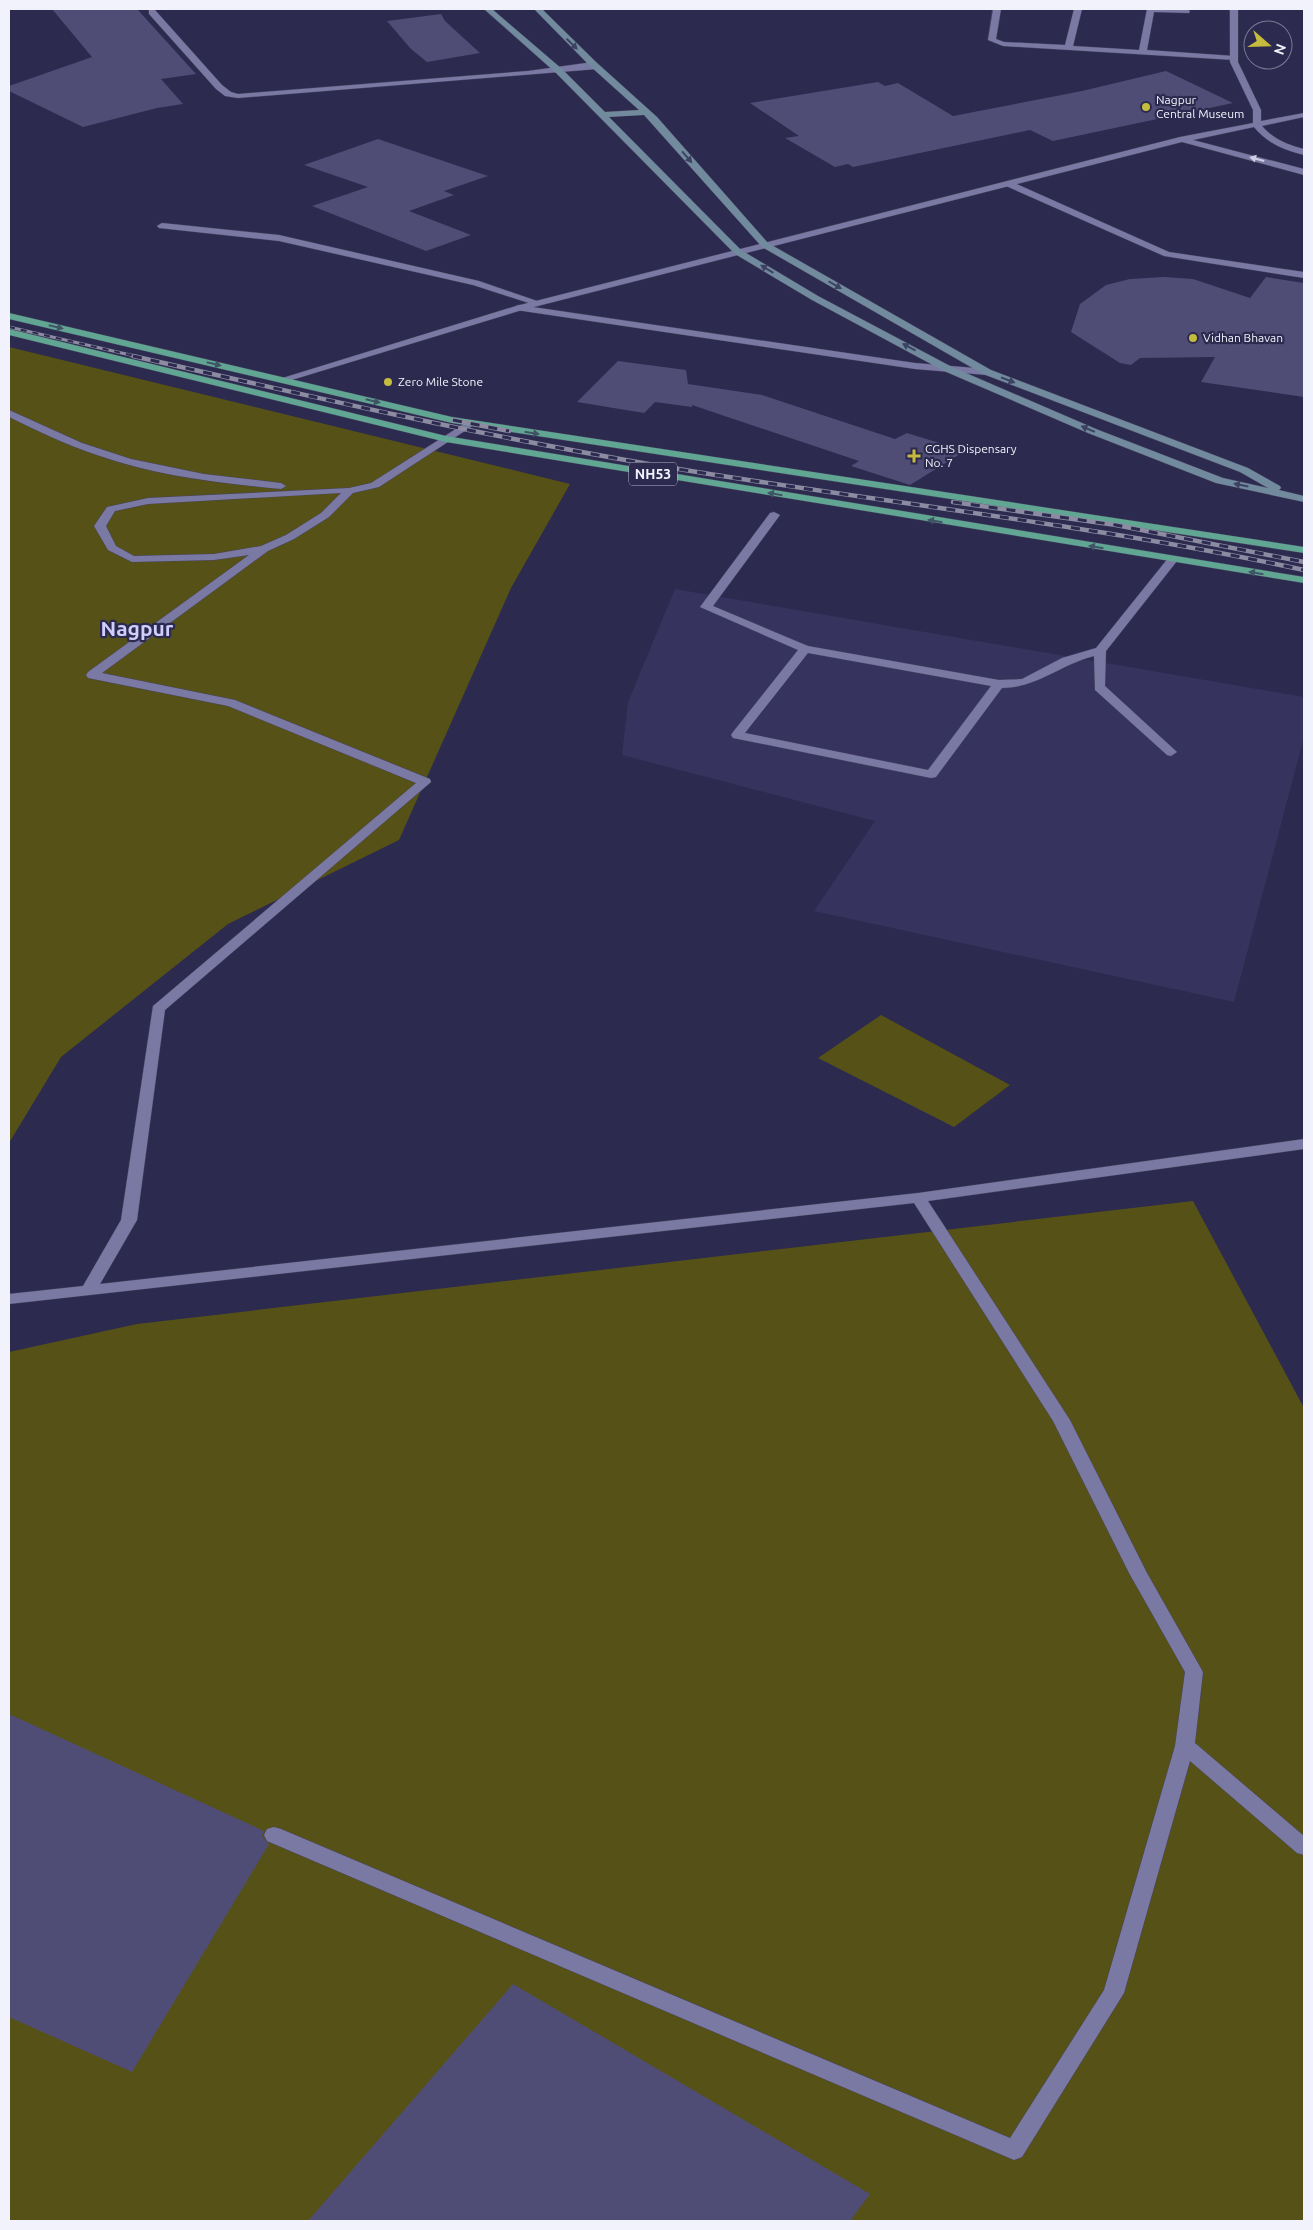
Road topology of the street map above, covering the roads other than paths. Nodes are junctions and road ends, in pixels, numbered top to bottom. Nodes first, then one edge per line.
1 (488, 9) edge
2 (538, 9) edge
3 (997, 9) edge
4 (1078, 9) edge
5 (1151, 9) edge
6 (1234, 9) edge
7 (1186, 11) dead end
8 (152, 12) dead end
9 (1068, 48) junction
10 (1142, 53) junction
11 (1234, 58) junction
12 (595, 66) junction
13 (558, 70) junction
14 (645, 112) junction
15 (1304, 114) edge
16 (602, 115) junction
17 (1258, 125) junction
18 (1183, 139) junction
19 (1304, 152) edge
20 (1304, 172) edge
21 (1009, 184) junction
22 (162, 226) dead end
23 (765, 245) junction
24 (738, 252) junction
25 (1304, 275) edge
26 (538, 303) junction
27 (519, 308) junction
28 (9, 316) edge
29 (9, 332) edge
30 (948, 369) junction
31 (987, 372) junction
32 (281, 380) junction
33 (9, 413) edge
34 (470, 423) junction
35 (446, 439) junction
36 (337, 490) junction
37 (349, 491) junction
38 (1288, 495) junction
39 (1304, 499) edge
40 (774, 515) dead end
41 (264, 549) junction
42 (1304, 550) edge
43 (1174, 559) junction
44 (1304, 580) edge
45 (805, 649) junction
46 (1100, 651) junction
47 (999, 684) junction
48 (1171, 752) dead end
49 (1304, 1144) edge
50 (918, 1198) junction
51 (88, 1290) junction
52 (9, 1299) edge
53 (1186, 1746) junction
54 (274, 1835) dead end
55 (1304, 1847) edge

1 - 13 main road
2 -> 12 main road
3 - 9 street
4 - 9 street
5 - 7 street
5 - 10 street
6 - 11 street
8 - 13 street
9 - 10 street
10 - 11 street
11 - 17 street
12 - 13 street
12 - 14 main road
13 - 16 main road
14 - 16 main road
14 -> 23 main road
15 - 17 street
16 - 24 main road
17 - 18 street
17 - 19 street
20 -> 18 street
18 - 21 street
21 - 23 street
21 - 25 street
22 - 26 street
23 - 24 street
23 -> 31 main road
24 - 26 street
30 -> 24 main road
26 - 27 street
27 - 30 street
27 - 32 street
28 -> 32 highway, NH53
29 - 35 highway, NH53
30 - 31 street
38 -> 30 main road
31 -> 38 main road
32 -> 34 highway, NH53
33 - 36 street
34 - 35 street
34 -> 42 highway, NH53
35 - 37 street
43 -> 35 highway, NH53
36 - 37 street
36 - 41 street
37 - 41 street
38 - 39 main road
40 - 45 street
41 - 51 street
44 -> 43 highway, NH53
43 - 46 street
45 - 47 street
45 - 47 street
46 - 47 street
46 - 48 street
49 - 50 street
50 - 51 street
50 - 53 street
51 - 52 street
53 - 54 street
53 - 55 street

